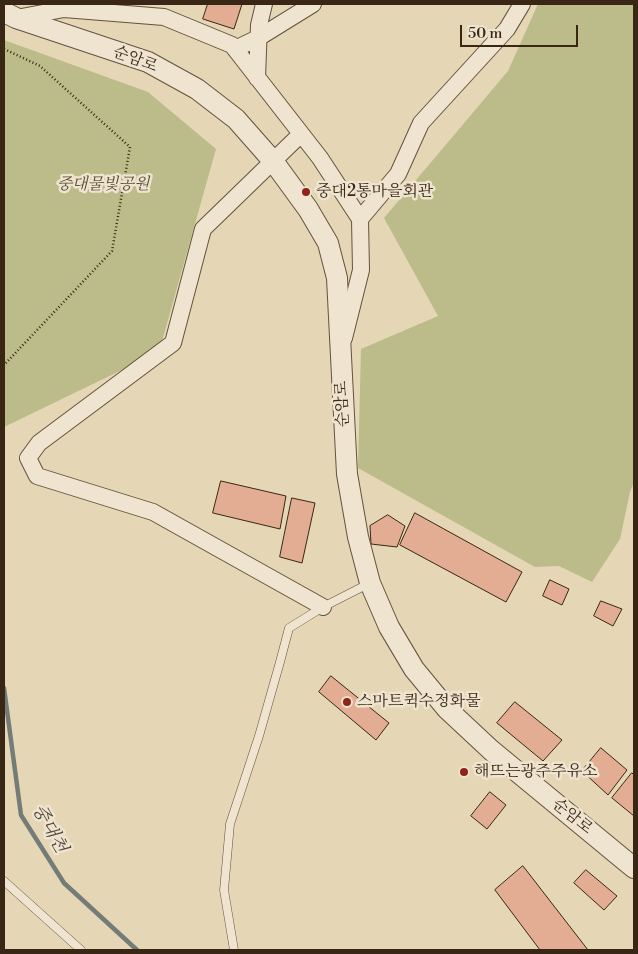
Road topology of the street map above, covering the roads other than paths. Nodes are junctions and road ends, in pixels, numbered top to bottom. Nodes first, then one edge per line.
1 (264, 4) edge
2 (313, 4) edge
3 (522, 4) edge
4 (10, 15) edge
5 (258, 38) junction
6 (235, 49) junction
7 (257, 78) junction
8 (301, 134) junction
9 (273, 161) junction
10 (360, 219) junction
11 (340, 350) junction
12 (370, 583) junction
13 (323, 607) junction
14 (634, 868) edge
15 (4, 881) edge
16 (80, 950) edge
17 (234, 950) edge

1 - 5 street
2 - 5 street
3 - 10 street
4 - 6 street
4 - 9 street, 순암로
5 - 6 street
5 - 7 street
6 - 7 street
7 - 8 street
8 - 9 street
8 - 10 street
9 - 11 street, 순암로
9 - 13 street
10 - 11 street
11 - 12 street, 순암로
12 - 13 lane
12 - 14 street, 순암로
13 - 17 lane
15 - 16 lane

